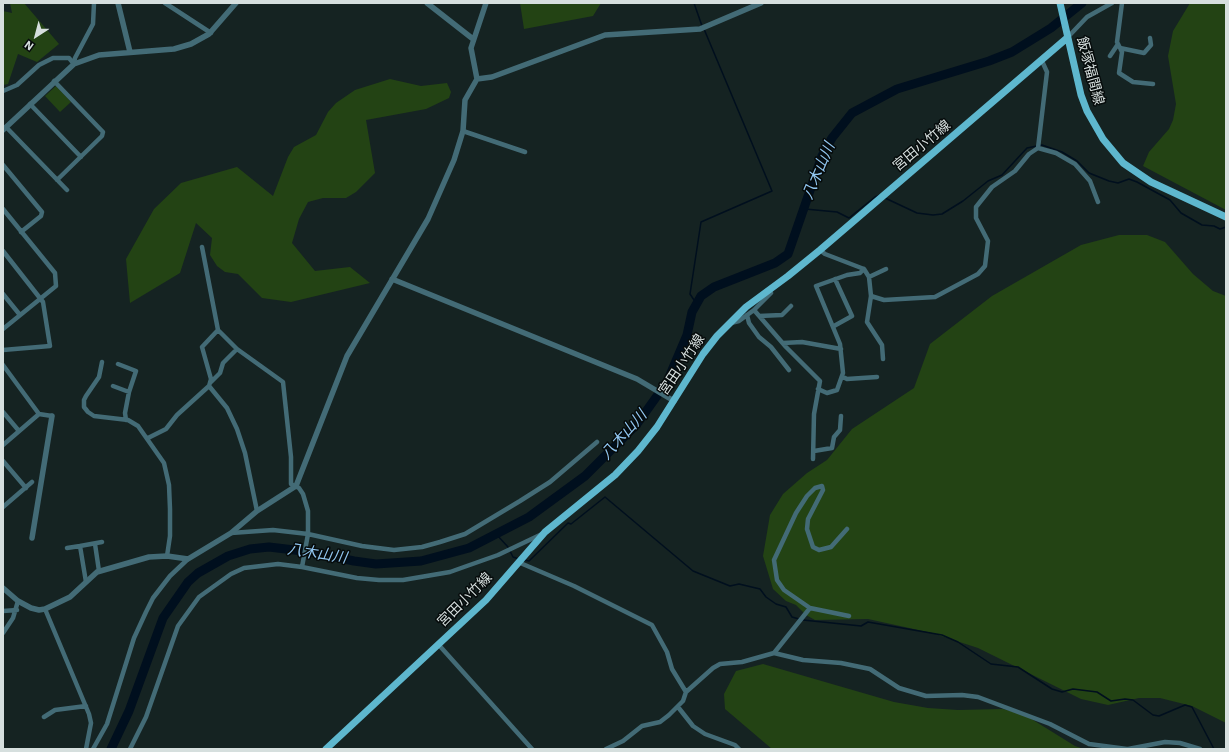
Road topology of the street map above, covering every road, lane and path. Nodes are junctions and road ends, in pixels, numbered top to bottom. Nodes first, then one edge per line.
1 (94, 3) edge
2 (118, 3) edge
3 (165, 3) edge
4 (236, 3) edge
5 (427, 3) edge
6 (486, 3) edge
7 (761, 3) edge
8 (1112, 3) edge
9 (1122, 3) edge
10 (1060, 4) edge
11 (211, 33) junction
12 (1067, 38) junction
13 (1150, 38) dead end
14 (473, 39) junction
15 (1119, 46) junction
16 (130, 52) junction
17 (1110, 56) dead end
18 (1042, 61) junction
19 (74, 64) junction
20 (477, 79) junction
21 (54, 81) junction
22 (1153, 84) dead end
23 (3, 91) edge
24 (30, 104) junction
25 (5, 129) edge
26 (463, 131) junction
27 (1038, 148) junction
28 (525, 152) dead end
29 (81, 157) junction
30 (3, 165) edge
31 (57, 180) junction
32 (67, 190) dead end
33 (1098, 202) dead end
34 (3, 210) edge
35 (1226, 217) edge
36 (21, 232) junction
37 (202, 247) dead end
38 (820, 250) junction
39 (3, 252) edge
40 (864, 268) junction
41 (886, 269) dead end
42 (868, 277) junction
43 (392, 279) junction
44 (835, 279) junction
45 (779, 282) junction
46 (3, 294) edge
47 (871, 296) junction
48 (41, 298) junction
49 (791, 306) dead end
50 (754, 310) junction
51 (20, 315) junction
52 (747, 315) junction
53 (759, 316) junction
54 (729, 322) junction
55 (834, 326) junction
56 (3, 328) edge
57 (218, 330) junction
58 (782, 343) junction
59 (237, 349) junction
60 (841, 349) junction
61 (3, 350) edge
62 (883, 359) dead end
63 (102, 362) dead end
64 (118, 364) dead end
65 (3, 365) edge
66 (789, 370) dead end
67 (843, 377) junction
68 (877, 377) dead end
69 (210, 384) junction
70 (113, 386) dead end
71 (818, 389) junction
72 (129, 392) junction
73 (674, 401) junction
74 (3, 412) edge
75 (39, 414) junction
76 (52, 416) joint
77 (841, 416) dead end
78 (126, 420) junction
79 (19, 431) junction
80 (148, 438) junction
81 (597, 442) dead end
82 (3, 445) edge
83 (814, 450) junction
84 (813, 459) dead end
85 (3, 460) edge
86 (32, 482) dead end
87 (296, 486) junction
88 (26, 488) junction
89 (3, 507) edge
90 (257, 511) junction
91 (847, 529) dead end
92 (545, 532) junction
93 (231, 533) junction
94 (308, 534) junction
95 (32, 538) dead end
96 (102, 542) dead end
97 (95, 544) junction
98 (80, 546) junction
99 (67, 548) dead end
100 (166, 556) junction
101 (188, 559) junction
102 (518, 562) junction
103 (302, 567) junction
104 (98, 571) junction
105 (86, 582) junction
106 (3, 588) edge
107 (18, 601) junction
108 (810, 608) junction
109 (45, 609) junction
110 (17, 610) junction
111 (3, 611) edge
112 (849, 616) dead end
113 (3, 633) edge
114 (438, 644) junction
115 (774, 653) junction
116 (686, 692) junction
117 (86, 706) junction
118 (678, 707) junction
119 (44, 717) dead end
120 (86, 749) edge
121 (93, 749) edge
122 (130, 749) edge
123 (326, 749) edge
124 (532, 749) edge
125 (606, 749) edge
126 (739, 749) edge
127 (1128, 749) edge
128 (1200, 749) edge

1 - 19 street
2 - 16 street
3 - 11 street
4 - 11 street
5 - 14 street
6 - 14 street
7 - 20 street
8 - 12 street
9 - 15 street
10 - 12 main road, 飯塚福間線
11 - 16 street
12 - 18 main road, 宮田小竹線
12 - 35 main road, 飯塚福間線
13 - 15 street
14 - 20 street
15 - 17 street
15 - 22 street
16 - 19 street
18 - 27 street
18 - 38 main road, 宮田小竹線
19 - 21 street
19 - 23 street
20 - 26 street
21 - 24 street
21 - 29 street
24 - 25 street
24 - 29 street
25 - 31 street
26 - 28 street
26 - 43 street
27 - 33 street
27 - 47 street
29 - 31 street
30 - 36 street
31 - 32 street
34 - 36 street
36 - 48 street
37 - 57 street
38 - 40 street
38 - 45 main road, 宮田小竹線
39 - 48 street
40 - 42 street
40 - 44 street
41 - 42 street
42 - 47 street
43 - 73 street
43 - 87 street
44 - 55 street
44 - 55 street
45 - 50 street
45 - 54 main road, 宮田小竹線
46 - 51 street
47 - 62 street
48 - 51 street
48 - 61 street
49 - 53 street
50 - 52 street
50 - 53 street
51 - 56 street
52 - 54 street
52 - 66 street
53 - 58 street
54 - 73 main road, 宮田小竹線
55 - 60 street
57 - 59 street
57 - 69 street
58 - 60 street
58 - 71 street
59 - 69 street
59 - 87 street
60 - 67 street
63 - 78 street
64 - 72 street
65 - 75 street
67 - 68 street
67 - 71 street
69 - 80 street
69 - 90 street
70 - 72 street
71 - 83 street
72 - 78 street
73 - 92 main road, 宮田小竹線
74 - 79 street
75 - 76 street
75 - 79 street
76 - 95 street
77 - 83 street
78 - 80 street
79 - 82 street
80 - 100 street
81 - 94 street
83 - 84 street
85 - 88 street
86 - 88 street
87 - 90 street
87 - 94 street
88 - 89 street
90 - 93 street
91 - 108 street
92 - 102 main road, 宮田小竹線
92 - 103 street
93 - 94 street
93 - 101 street
94 - 103 street
96 - 97 street
97 - 98 street
97 - 104 street
98 - 99 street
98 - 105 street
100 - 101 street
100 - 104 street
101 - 121 street
102 - 114 main road, 宮田小竹線
102 - 116 street
103 - 122 street
104 - 105 street
105 - 109 street
106 - 107 street
107 - 109 street
107 - 110 street
108 - 112 street
108 - 115 street
109 - 117 street
110 - 111 street
110 - 113 street
114 - 123 main road, 宮田小竹線
114 - 124 street
115 - 116 street
115 - 127 street
116 - 118 street
117 - 119 street
117 - 120 street
118 - 125 street
118 - 126 street
127 - 128 street

